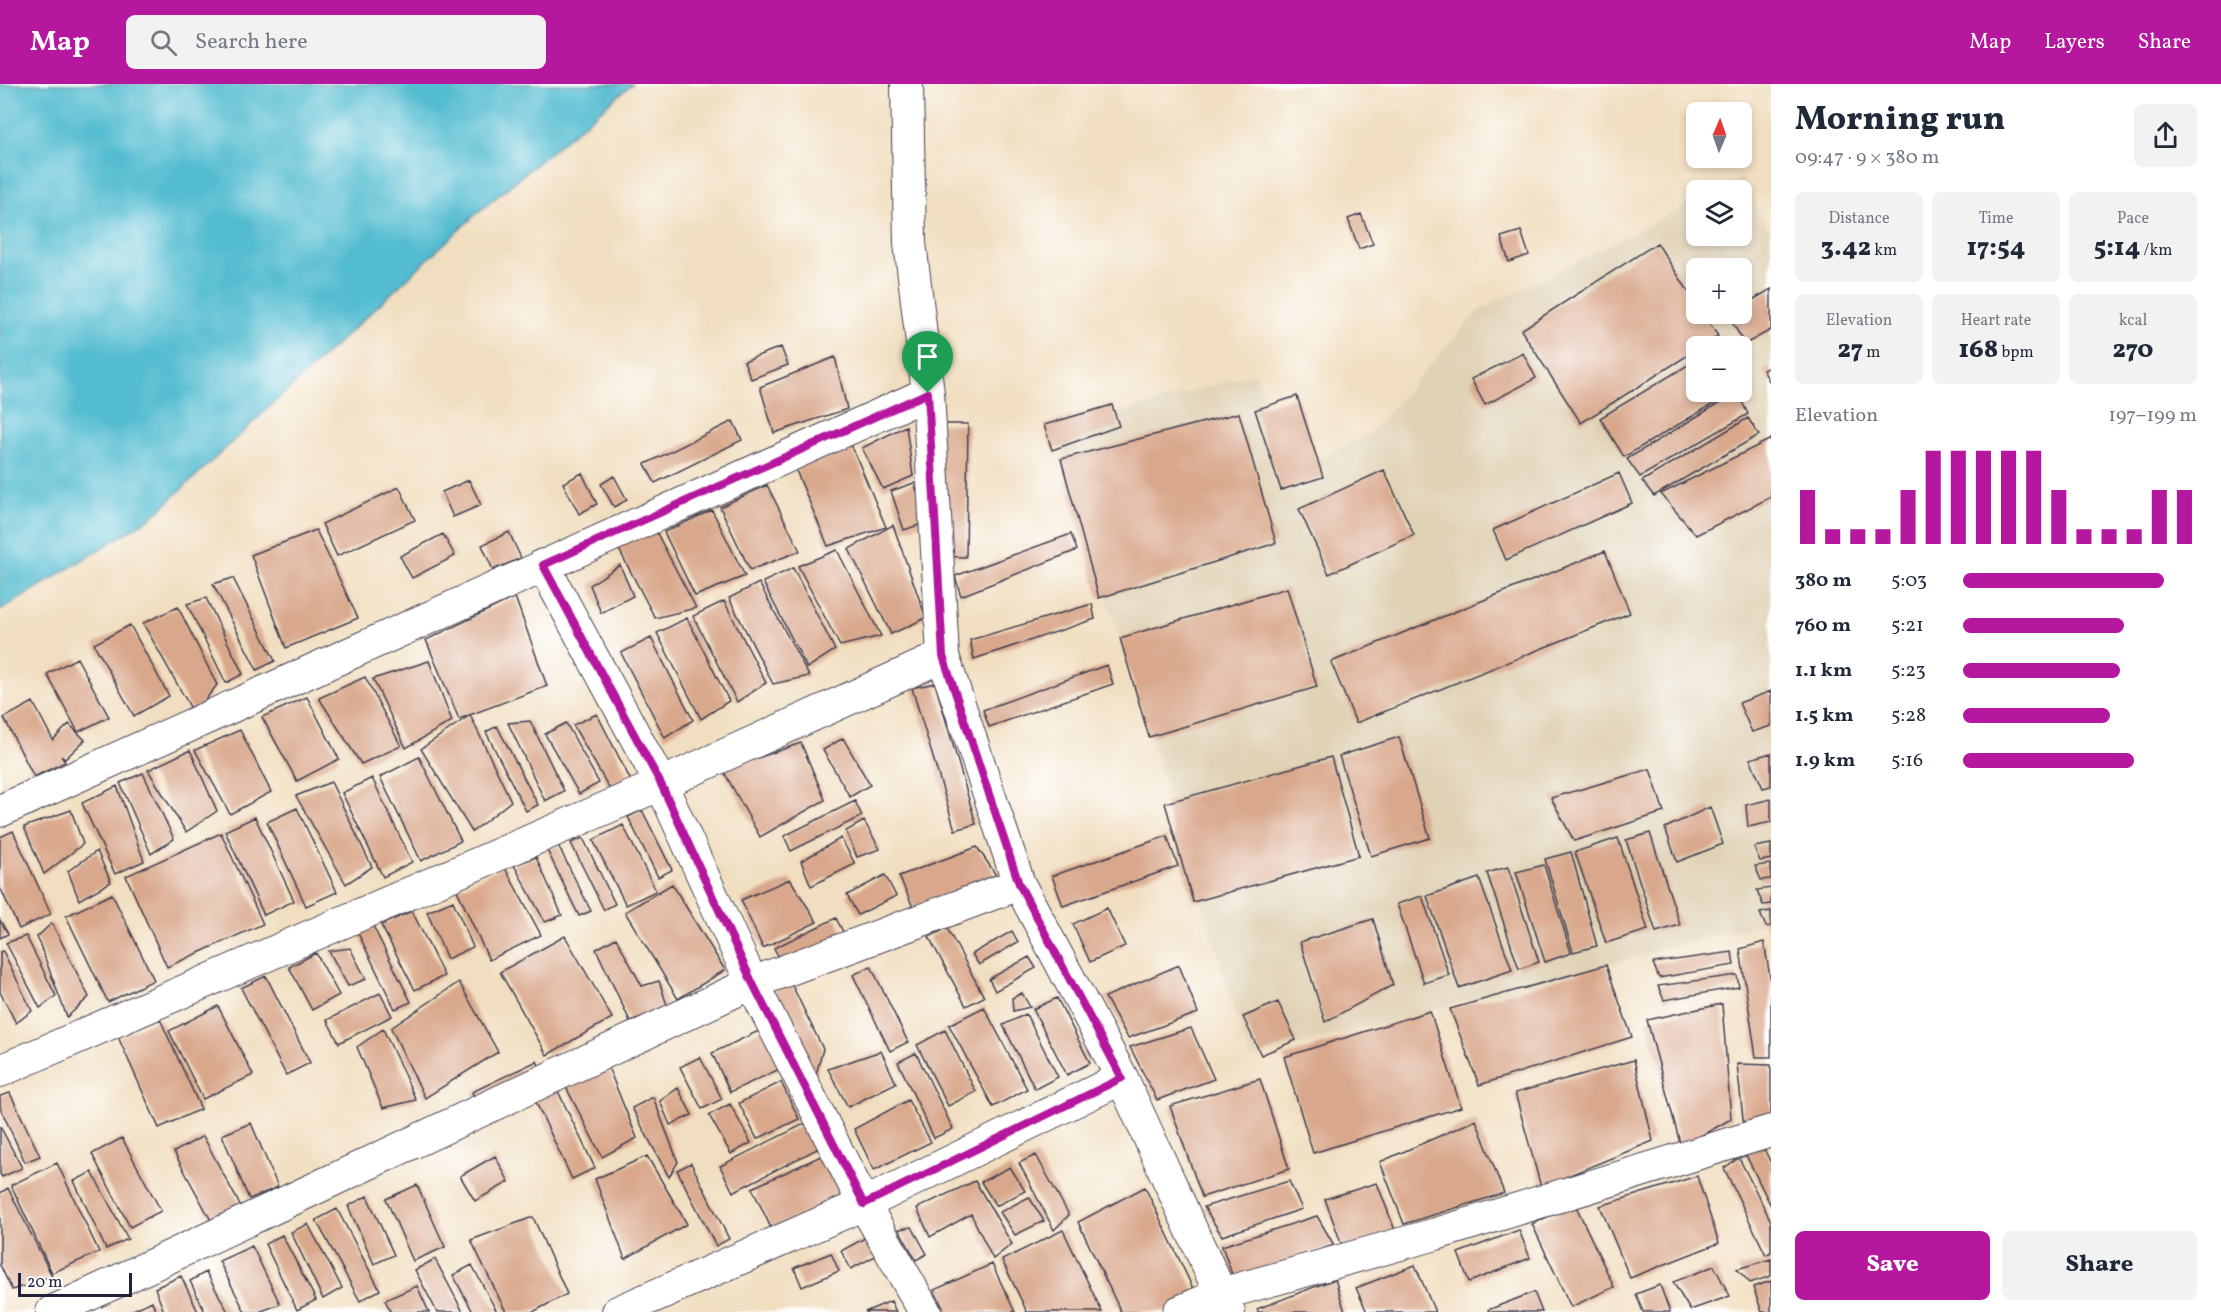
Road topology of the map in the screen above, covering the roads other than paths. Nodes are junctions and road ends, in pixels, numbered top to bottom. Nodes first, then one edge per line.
1 (907, 84) edge
2 (928, 393) junction
3 (543, 565) junction
4 (943, 656) junction
5 (661, 784) junction
6 (0, 811) edge
7 (1019, 884) junction
8 (752, 982) junction
9 (0, 1071) edge
10 (1122, 1078) junction
11 (1771, 1131) edge
12 (864, 1204) junction
13 (1225, 1303) edge
14 (52, 1312) edge
15 (618, 1312) edge
16 (925, 1312) edge
17 (1179, 1312) edge

1 - 2 street
2 - 3 street
2 - 4 street
3 - 5 street
3 - 6 street
4 - 5 street
4 - 7 street
5 - 8 street
5 - 9 street
7 - 8 street
7 - 10 street
8 - 12 street
8 - 14 street
10 - 12 street
10 - 13 street
11 - 13 street
12 - 15 street
12 - 16 street
13 - 17 street

